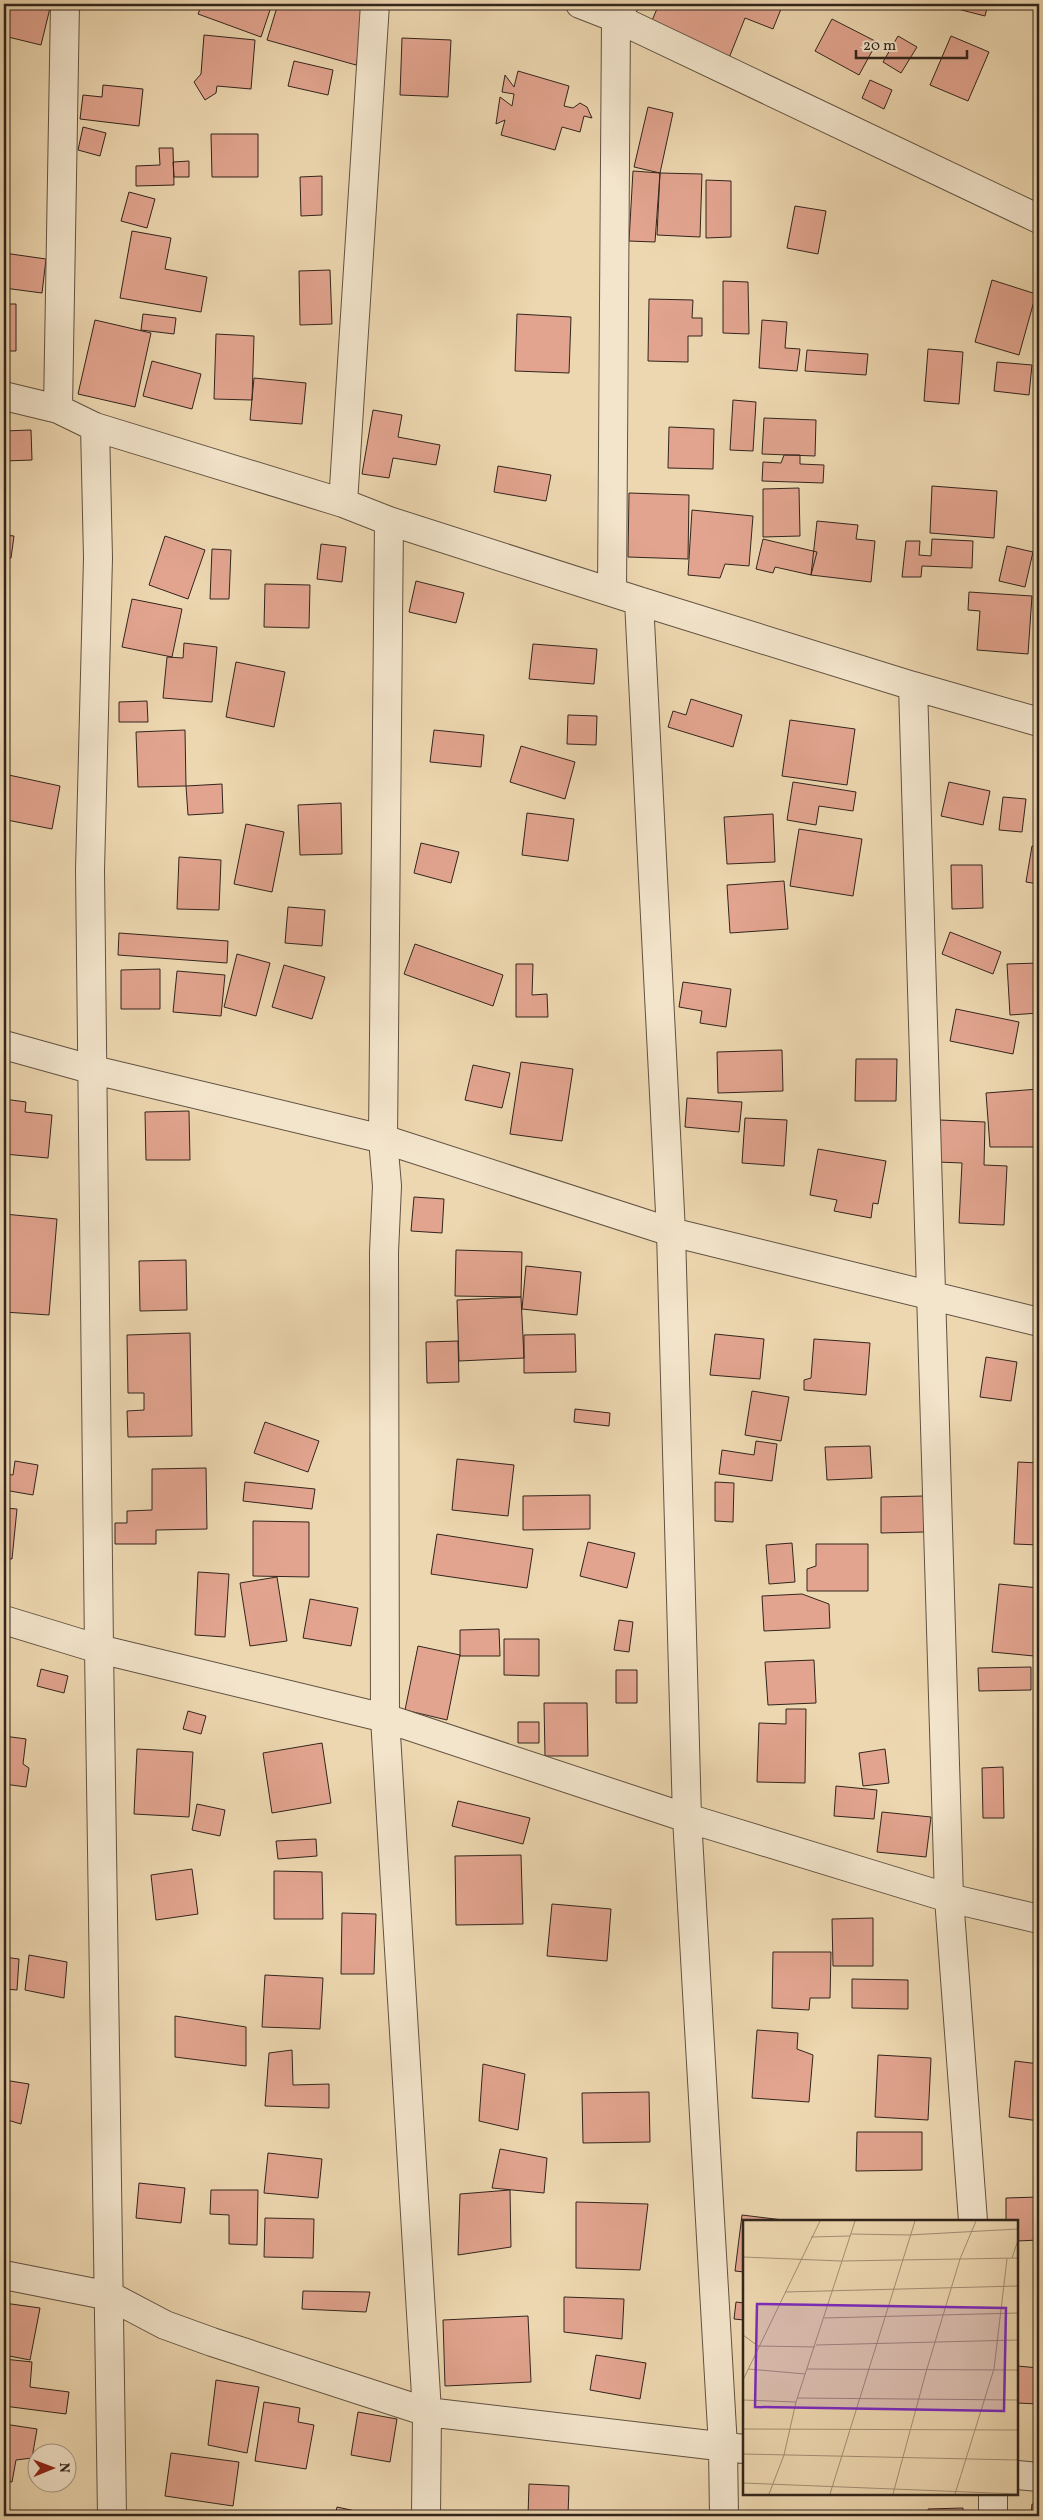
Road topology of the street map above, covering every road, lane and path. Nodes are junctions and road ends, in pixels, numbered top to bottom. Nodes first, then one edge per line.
1 (65, 4) edge
2 (375, 4) edge
3 (580, 4) edge
4 (620, 11) edge
5 (1039, 219) edge
6 (4, 396) edge
7 (58, 408) junction
8 (95, 427) junction
9 (343, 503) junction
10 (389, 521) junction
11 (612, 592) junction
12 (639, 601) junction
13 (913, 686) junction
14 (1039, 722) edge
15 (4, 1045) edge
16 (94, 1070) junction
17 (383, 1139) junction
18 (671, 1232) junction
19 (932, 1296) junction
20 (1039, 1322) edge
21 (4, 1620) edge
22 (99, 1649) junction
23 (385, 1718) junction
24 (687, 1818) junction
25 (949, 1898) junction
26 (1039, 1919) edge
27 (973, 2220) edge
28 (4, 2275) edge
29 (110, 2296) junction
30 (427, 2412) junction
31 (734, 2448) edge
32 (1018, 2475) edge
33 (1039, 2476) edge
34 (992, 2495) edge
35 (112, 2516) edge
36 (426, 2516) edge
37 (724, 2516) edge
38 (993, 2516) edge

1 - 7 street
2 - 9 street
3 - 4 street
4 - 5 street
4 - 11 street
6 - 7 street
7 - 8 street
8 - 9 street
8 - 16 street
9 - 10 street
10 - 11 street
10 - 17 street
11 - 12 street
12 - 13 street
12 - 18 street
13 - 14 street
13 - 19 street
15 - 16 street
16 - 17 street
16 - 22 street
17 - 18 street
17 - 23 street
18 - 19 street
18 - 24 street
19 - 20 street
19 - 25 street
21 - 22 street
22 - 23 street
22 - 29 street
23 - 24 street
23 - 30 street
24 - 25 street
24 - 31 street
25 - 26 street
25 - 27 street
28 - 29 street
29 - 30 street
29 - 35 street
30 - 31 street
30 - 36 street
31 - 37 street
32 - 33 street
34 - 38 street

